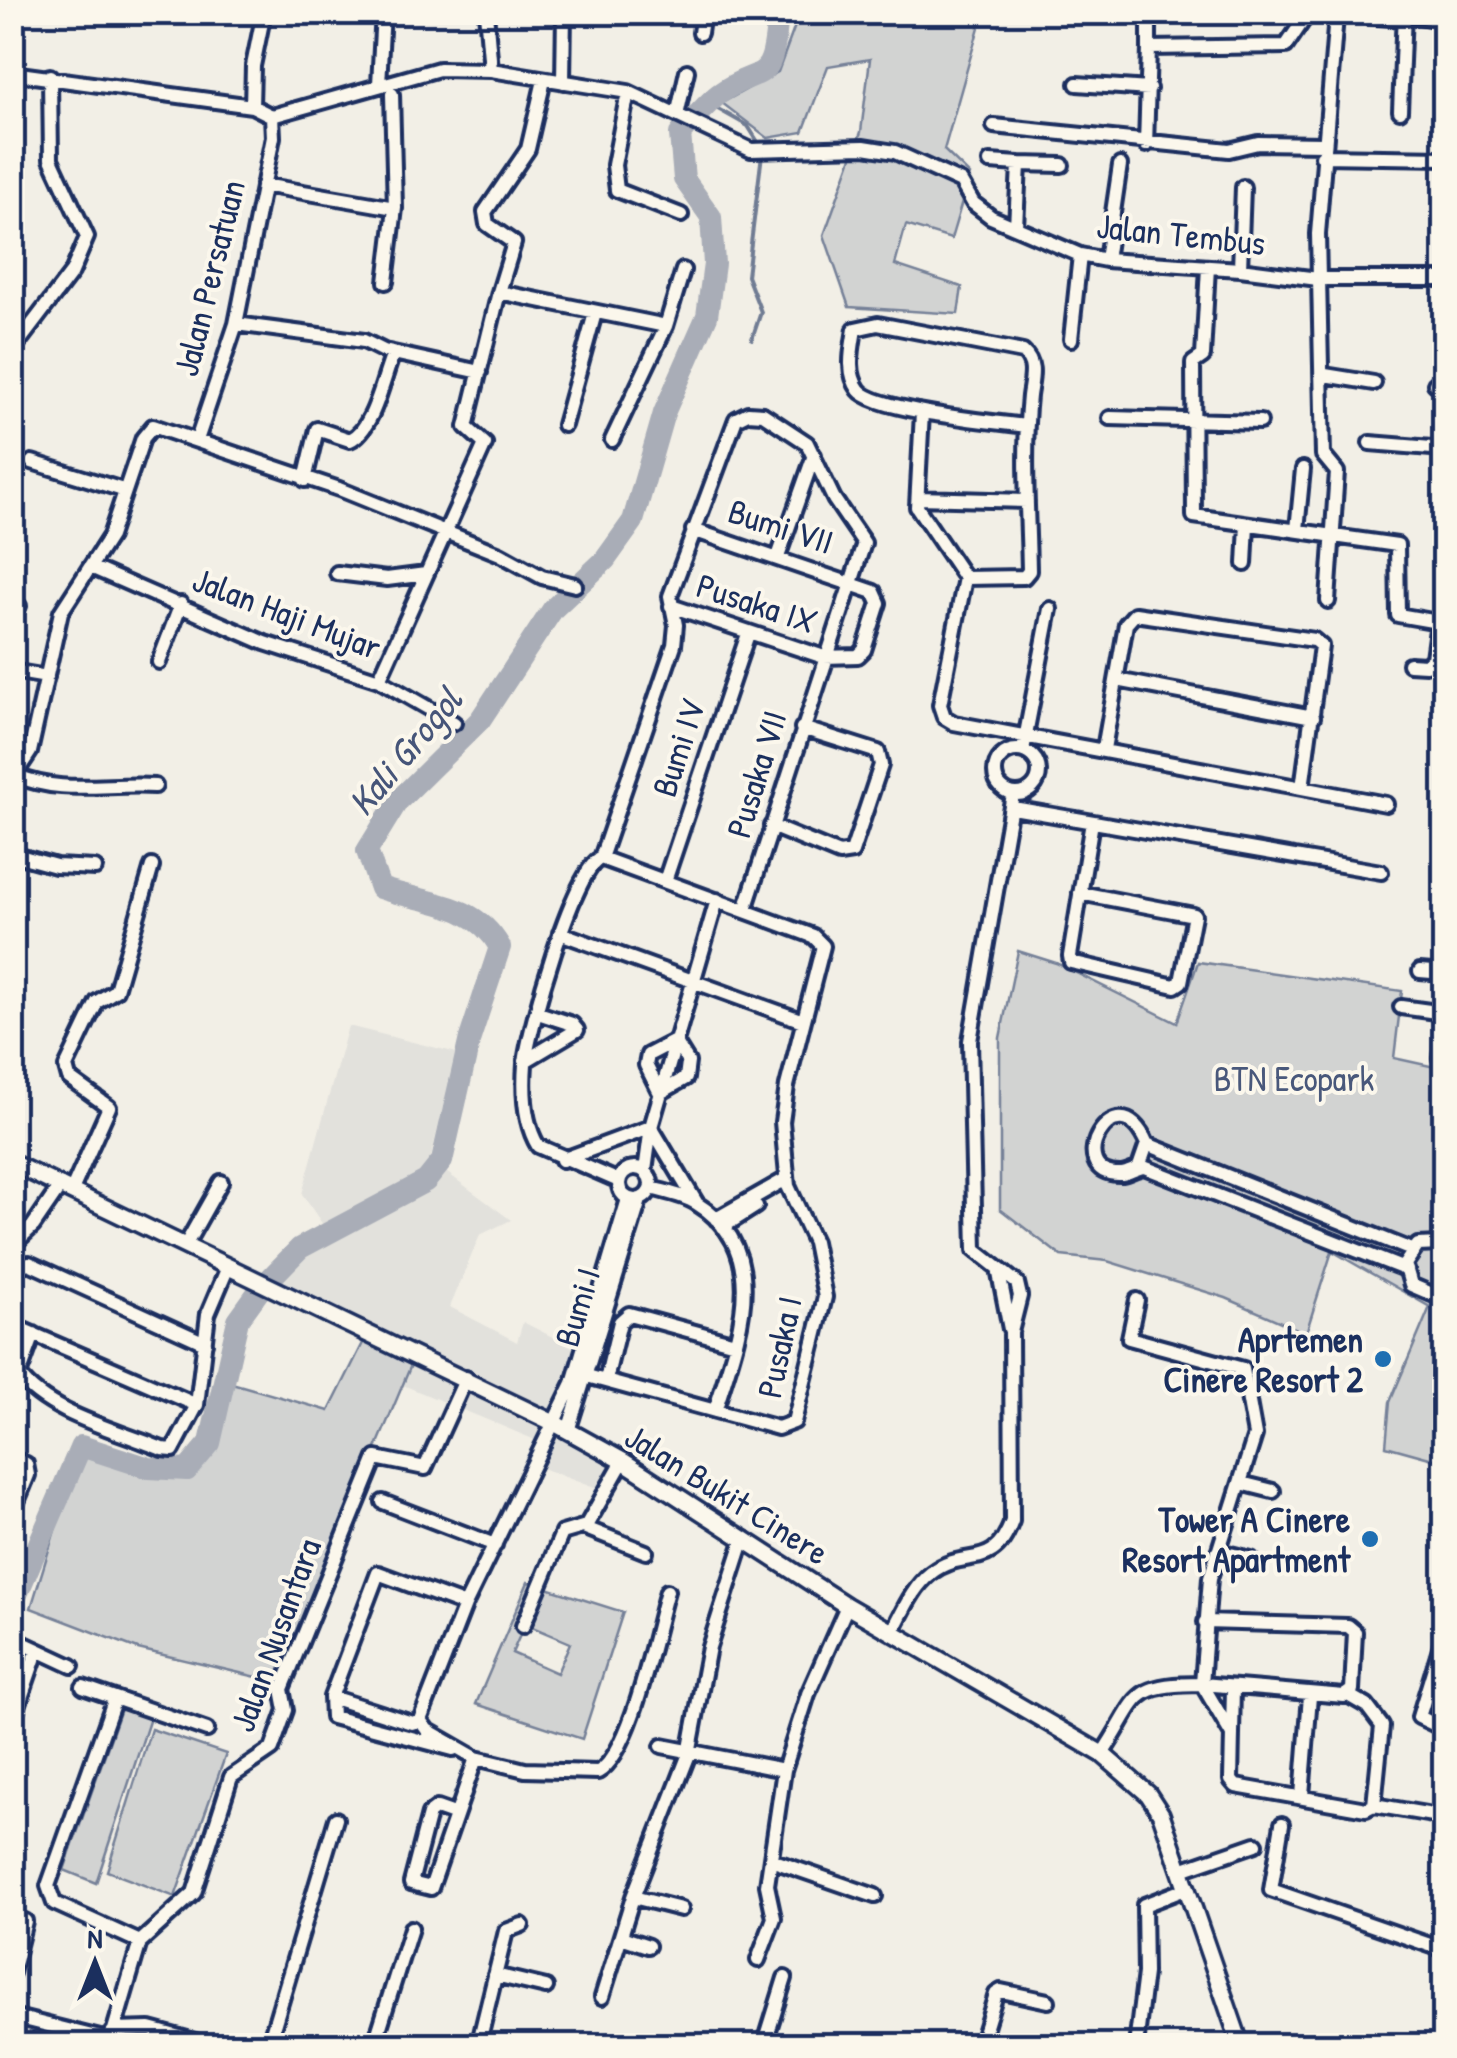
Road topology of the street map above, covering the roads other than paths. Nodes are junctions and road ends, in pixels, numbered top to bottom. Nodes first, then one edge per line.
1 (264, 12) edge
2 (382, 12) edge
3 (486, 12) edge
4 (564, 12) edge
5 (703, 12) edge
6 (1149, 12) edge
7 (1309, 12) edge
8 (1329, 14) edge
9 (1403, 15) edge
10 (1444, 22) edge
11 (700, 33) dead end
12 (1149, 48) junction
13 (491, 70) junction
14 (687, 72) dead end
15 (12, 73) edge
16 (50, 76) junction
17 (544, 80) junction
18 (563, 82) junction
19 (379, 84) junction
20 (1076, 84) dead end
21 (1149, 89) junction
22 (628, 92) junction
23 (392, 94) dead end
24 (252, 106) junction
25 (1400, 112) dead end
26 (681, 113) junction
27 (272, 116) junction
28 (994, 126) dead end
29 (1146, 145) junction
30 (1322, 150) junction
31 (1444, 158) edge
32 (990, 162) dead end
33 (1019, 164) junction
34 (1062, 164) dead end
35 (1120, 164) dead end
36 (263, 185) junction
37 (1243, 187) dead end
38 (395, 208) junction
39 (681, 215) dead end
40 (1016, 227) junction
41 (1080, 255) junction
42 (1106, 260) junction
43 (1208, 267) junction
44 (1240, 268) junction
45 (683, 270) dead end
46 (1318, 279) junction
47 (1444, 279) edge
48 (386, 282) dead end
49 (499, 292) junction
50 (595, 313) junction
51 (236, 324) junction
52 (666, 326) junction
53 (1070, 339) dead end
54 (12, 352) edge
55 (393, 354) junction
56 (480, 372) junction
57 (1325, 375) junction
58 (1374, 383) dead end
59 (922, 412) junction
60 (949, 416) junction
61 (1110, 418) dead end
62 (1195, 420) junction
63 (1260, 422) dead end
64 (564, 424) dead end
65 (1026, 426) junction
66 (923, 434) junction
67 (197, 440) junction
68 (612, 440) dead end
69 (1370, 443) dead end
70 (1444, 450) edge
71 (814, 455) junction
72 (32, 462) dead end
73 (1303, 469) dead end
74 (305, 480) junction
75 (124, 490) junction
76 (918, 498) junction
77 (1027, 501) junction
78 (1247, 524) junction
79 (693, 530) junction
80 (1296, 530) junction
81 (443, 532) junction
82 (1333, 537) junction
83 (778, 557) junction
84 (1245, 564) dead end
85 (93, 568) junction
86 (337, 574) dead end
87 (426, 574) junction
88 (964, 578) junction
89 (850, 580) junction
90 (575, 584) dead end
91 (1328, 601) dead end
92 (181, 604) junction
93 (671, 606) junction
94 (1050, 610) dead end
95 (1441, 623) edge
96 (748, 634) junction
97 (824, 656) junction
98 (159, 662) dead end
99 (1409, 664) dead end
100 (12, 671) edge
101 (47, 677) junction
102 (379, 680) junction
103 (1117, 680) junction
104 (1313, 717) junction
105 (454, 723) dead end
106 (802, 728) junction
107 (1024, 743) junction
108 (1104, 749) junction
109 (14, 777) edge
110 (156, 786) dead end
111 (1302, 788) junction
112 (1013, 801) junction
113 (1386, 804) dead end
114 (1092, 822) junction
115 (771, 826) junction
116 (12, 854) edge
117 (601, 858) junction
118 (152, 866) dead end
119 (94, 868) dead end
120 (1382, 872) dead end
121 (665, 881) junction
122 (1080, 893) junction
123 (717, 900) junction
124 (745, 910) junction
125 (560, 933) junction
126 (1420, 972) dead end
127 (1444, 973) edge
128 (692, 980) junction
129 (1401, 1006) dead end
130 (538, 1012) junction
131 (1444, 1013) edge
132 (803, 1021) junction
133 (1444, 1025) edge
134 (675, 1041) junction
135 (1440, 1058) dead end
136 (525, 1062) junction
137 (660, 1093) junction
138 (652, 1127) junction
139 (1147, 1144) junction
140 (562, 1160) junction
141 (12, 1163) edge
142 (1139, 1167) junction
143 (644, 1171) junction
144 (619, 1181) junction
145 (221, 1182) dead end
146 (787, 1182) junction
147 (66, 1187) junction
148 (651, 1188) junction
149 (634, 1199) junction
150 (696, 1203) junction
151 (719, 1223) junction
152 (1367, 1232) junction
153 (12, 1246) edge
154 (185, 1246) junction
155 (1444, 1248) edge
156 (1414, 1251) junction
157 (1360, 1252) junction
158 (228, 1267) junction
159 (1407, 1270) junction
160 (12, 1275) edge
161 (1444, 1287) edge
162 (1137, 1300) dead end
163 (12, 1324) edge
164 (34, 1334) junction
165 (205, 1342) junction
166 (735, 1343) junction
167 (582, 1375) junction
168 (466, 1378) junction
169 (606, 1380) junction
170 (197, 1405) junction
171 (714, 1411) junction
172 (562, 1428) junction
173 (19, 1461) edge
174 (623, 1462) junction
175 (1241, 1484) junction
176 (1273, 1491) dead end
177 (383, 1502) dead end
178 (12, 1514) edge
179 (583, 1527) junction
180 (744, 1538) junction
181 (495, 1544) junction
182 (1218, 1551) junction
183 (646, 1552) dead end
184 (1251, 1559) dead end
185 (667, 1592) dead end
186 (466, 1605) junction
187 (847, 1606) junction
188 (1205, 1622) junction
189 (523, 1626) dead end
190 (892, 1632) junction
191 (1444, 1635) edge
192 (12, 1638) edge
193 (37, 1651) junction
194 (72, 1666) dead end
195 (1202, 1684) junction
196 (19, 1685) edge
197 (84, 1687) dead end
198 (1233, 1688) junction
199 (1348, 1694) junction
200 (1310, 1696) junction
201 (115, 1698) junction
202 (332, 1698) junction
203 (12, 1724) edge
204 (412, 1726) junction
205 (1444, 1729) edge
206 (206, 1730) dead end
207 (1232, 1735) junction
208 (662, 1746) dead end
209 (459, 1750) junction
210 (689, 1754) junction
211 (1102, 1754) junction
212 (476, 1758) junction
213 (784, 1770) junction
214 (1302, 1796) junction
215 (1374, 1805) junction
216 (454, 1814) junction
217 (1444, 1818) edge
218 (336, 1819) dead end
219 (1282, 1824) dead end
220 (1256, 1844) dead end
221 (774, 1861) junction
222 (1181, 1870) junction
223 (1188, 1888) junction
224 (876, 1896) dead end
225 (633, 1897) junction
226 (682, 1910) dead end
227 (25, 1920) dead end
228 (522, 1925) dead end
229 (411, 1928) dead end
230 (620, 1937) junction
231 (140, 1942) junction
232 (648, 1946) dead end
233 (1444, 1950) edge
234 (758, 1960) dead end
235 (12, 1972) edge
236 (495, 1975) junction
237 (784, 1978) dead end
238 (546, 1987) dead end
239 (602, 1998) dead end
240 (1048, 2001) dead end
241 (12, 2016) edge
242 (107, 2038) edge
243 (1444, 2038) edge
244 (213, 2046) edge
245 (268, 2046) edge
246 (374, 2046) edge
247 (478, 2046) edge
248 (764, 2046) edge
249 (980, 2046) edge
250 (1136, 2046) edge
251 (1240, 2046) edge
252 (1440, 2046) edge

1 - 24 street
2 - 19 street
3 - 13 street
4 - 18 street
5 - 11 street
6 - 12 street
7 - 12 street
8 - 9 street
8 - 30 street
9 - 10 street
9 - 25 street
12 - 21 street
13 - 17 street, Jalan Tembus
13 - 19 street, Jalan Tembus
14 - 26 street
15 - 16 street
16 - 24 street
16 - 54 street
17 - 18 street, Jalan Tembus
17 - 49 street
18 - 22 street, Jalan Tembus
19 - 27 street, Jalan Tembus
20 - 21 street
21 - 29 street
22 - 26 street, Jalan Tembus
22 - 39 street
23 - 38 street
24 - 27 street
26 - 40 street, Jalan Tembus
27 - 36 street, Jalan Persatuan
28 - 29 street
29 - 30 street
30 - 31 street
30 - 46 street
32 - 33 street
33 - 34 street
33 - 40 street
35 - 42 street
36 - 38 street
36 - 51 street, Jalan Persatuan
37 - 44 street
38 - 48 street
40 - 41 street, Jalan Tembus
41 - 42 street, Jalan Tembus
41 - 53 street
42 - 43 street, Jalan Tembus
43 - 44 street, Jalan Tembus
43 - 62 street
44 - 46 street, Jalan Tembus
45 - 52 street
46 - 47 street, Jalan Tembus
46 - 57 street
49 - 50 street
49 - 56 street
50 - 52 street
50 - 64 street
51 - 55 street
51 - 67 street, Jalan Persatuan
52 - 68 street
55 - 56 street
55 - 74 street
56 - 81 street
57 - 58 street
57 - 82 street
59 - 60 street
59 - 65 street
59 - 66 street
60 - 65 street
60 - 66 street
61 - 62 street
62 - 63 street
62 - 78 street
65 - 77 street
66 - 76 street
67 - 74 street
67 - 75 street
69 - 70 street
71 - 79 street
71 - 83 street
71 - 89 street, Pusaka VII
72 - 75 street
73 - 80 street
74 - 81 street
75 - 85 street
76 - 77 street
76 - 88 street
77 - 88 street
78 - 80 street
78 - 84 street
79 - 83 street, Bumi VII
79 - 93 street
80 - 82 street
81 - 87 street
81 - 90 street
82 - 91 street
82 - 95 street
83 - 89 street, Bumi VII
85 - 92 street, Jalan Haji Mujar
85 - 101 street
86 - 87 street
87 - 102 street
88 - 107 street
89 - 97 street, Pusaka VII
89 - 97 street
92 - 98 street
92 - 102 street, Jalan Haji Mujar
93 - 96 street, Pusaka IX
93 - 117 street
94 - 107 street
95 - 99 street
96 - 97 street, Pusaka IX
96 - 121 street, Bumi IV
97 - 106 street, Pusaka VII
100 - 101 street
101 - 109 street
102 - 105 street, Jalan Haji Mujar
103 - 104 street
103 - 104 street
103 - 108 street
104 - 111 street
106 - 115 street, Pusaka VII
106 - 115 street
107 - 108 street
107 - 112 street
107 - 112 street
108 - 111 street
109 - 110 street
111 - 113 street
112 - 114 street
112 - 190 street
114 - 120 street
114 - 122 street
115 - 124 street, Pusaka VII
116 - 119 street
117 - 121 street
117 - 125 street
118 - 147 street
121 - 123 street
122 - 122 street
123 - 124 street
123 - 128 street
124 - 132 street
125 - 128 street
125 - 130 street
126 - 127 street
128 - 132 street
128 - 134 street
129 - 131 street
130 - 136 street
130 - 136 street
132 - 146 street
133 - 135 street
134 - 137 street
134 - 137 street
134 - 137 street
136 - 140 street
137 - 138 street
138 - 140 street
138 - 143 street
138 - 150 street
139 - 142 street
139 - 142 street
139 - 152 street
140 - 144 street
141 - 147 main road, Jalan Bukit Cinere
142 - 157 street
143 - 144 street
143 - 148 street
144 - 149 street
145 - 154 street
146 - 151 street
146 - 171 street, Pusaka I
147 - 153 street
147 - 154 main road, Jalan Bukit Cinere
148 - 149 street
148 - 150 street
149 - 167 street, Bumi I
150 - 151 street
151 - 166 street
152 - 156 street
152 - 157 street
154 - 158 main road, Jalan Bukit Cinere
155 - 156 street
156 - 159 street
157 - 159 street
158 - 165 street
158 - 168 main road, Jalan Bukit Cinere
159 - 161 street
160 - 165 street
162 - 175 street
163 - 164 street
164 - 170 street
164 - 170 street
165 - 170 street
166 - 169 street
166 - 171 street
167 - 169 street, Pusaka I
167 - 172 street, Bumi I
168 - 172 main road, Jalan Bukit Cinere
168 - 231 street, Jalan Nusantara
169 - 171 street, Pusaka I
172 - 174 main road, Jalan Bukit Cinere
172 - 181 street, Bumi I
173 - 178 street
174 - 179 street
174 - 180 main road, Jalan Bukit Cinere
175 - 176 street
175 - 182 street
177 - 181 street
179 - 183 street
179 - 189 street
180 - 187 main road, Jalan Bukit Cinere
180 - 210 street
181 - 186 street, Bumi I
182 - 184 street
182 - 188 street
185 - 212 street
186 - 202 street
186 - 204 street, Bumi I
187 - 190 main road, Jalan Bukit Cinere
187 - 213 street
188 - 195 street
188 - 199 street
190 - 211 main road, Jalan Bukit Cinere
191 - 205 street
192 - 193 street
193 - 194 street
193 - 196 street
195 - 198 street
195 - 207 street
195 - 211 street
196 - 203 street
197 - 201 street
198 - 200 street
198 - 207 street
199 - 200 street
199 - 215 street
200 - 214 street
201 - 206 street
201 - 231 street
202 - 204 street
202 - 204 street
204 - 209 street
204 - 209 street
207 - 214 street
208 - 210 street
209 - 212 street
210 - 213 street
210 - 225 street
211 - 222 main road, Jalan Bukit Cinere
212 - 216 street
213 - 221 street
214 - 215 street
215 - 217 street
216 - 216 street
218 - 245 street
219 - 233 street
220 - 222 street
221 - 224 street
221 - 234 street
222 - 223 main road, Jalan Bukit Cinere
223 - 250 street
223 - 251 main road, Jalan Bukit Cinere
225 - 226 street
225 - 230 street
227 - 235 street
228 - 236 street
229 - 246 street
230 - 232 street
230 - 239 street
231 - 242 street
236 - 238 street
236 - 247 street
237 - 248 street
240 - 249 street
241 - 242 street
242 - 244 street
243 - 252 main road

